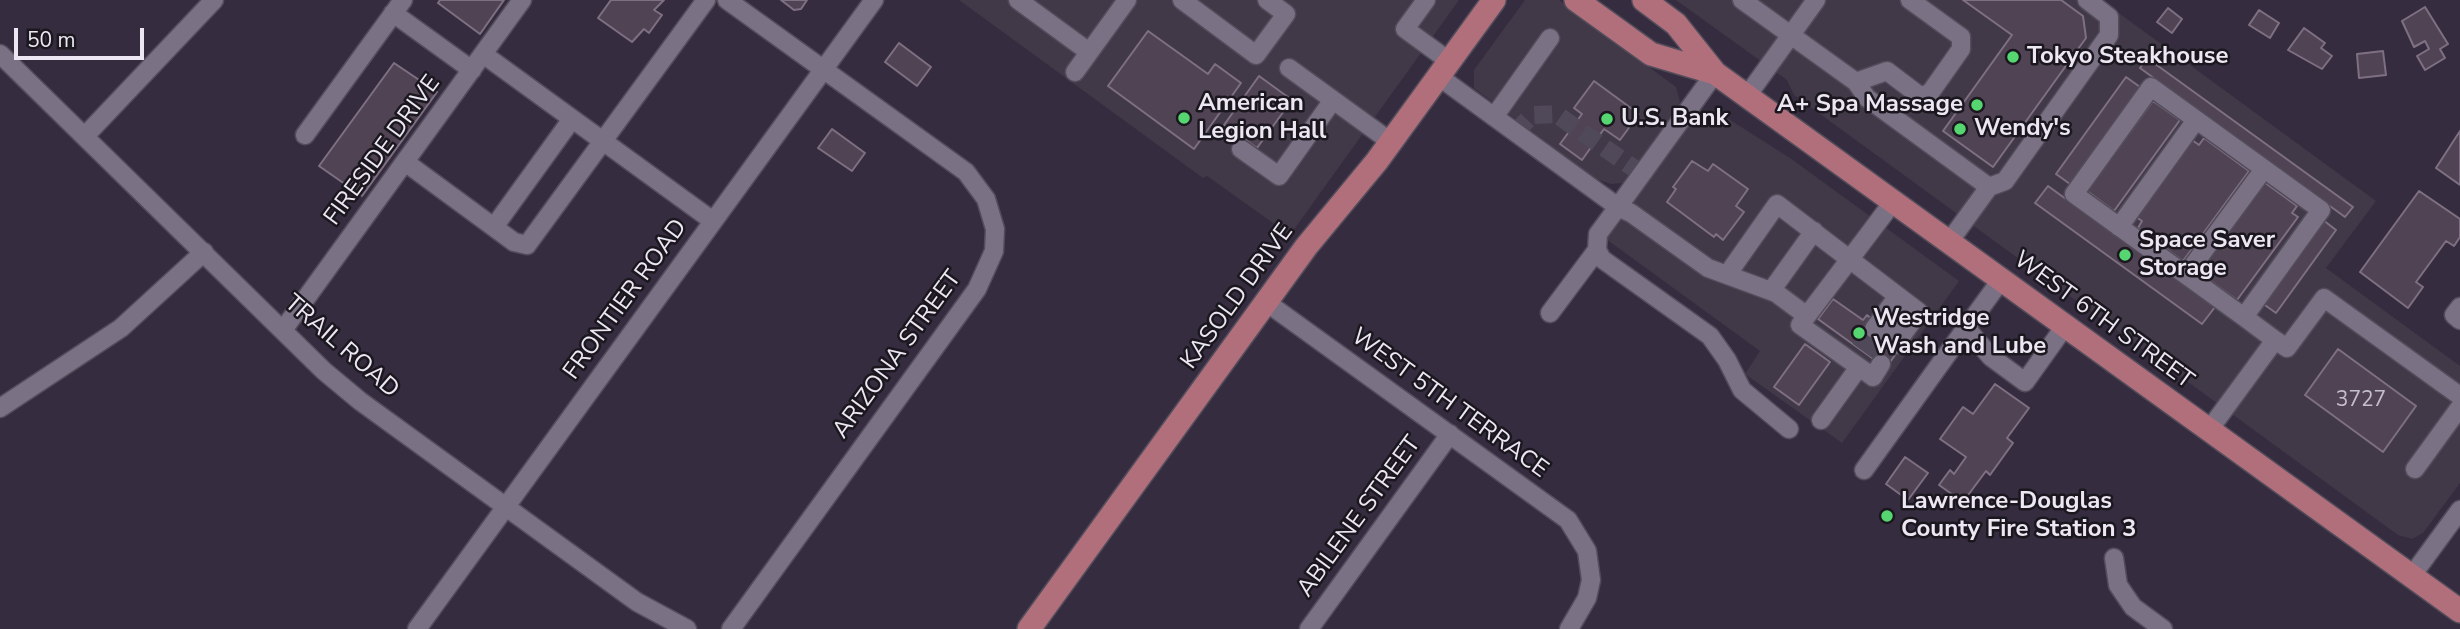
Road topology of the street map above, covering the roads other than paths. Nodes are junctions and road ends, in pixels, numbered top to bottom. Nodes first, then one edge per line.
1 (214, 0) edge
2 (522, 0) edge
3 (706, 0) edge
4 (727, 0) edge
5 (874, 0) edge
6 (1018, 0) edge
7 (1051, 0) edge
8 (1127, 0) edge
9 (1182, 0) edge
10 (1267, 0) edge
11 (1426, 0) edge
12 (1493, 0) edge
13 (1576, 0) edge
14 (1644, 0) edge
15 (1742, 0) edge
16 (1816, 0) edge
17 (1910, 0) edge
18 (2087, 0) edge
19 (398, 6) edge
20 (1039, 16) junction
21 (1791, 35) junction
22 (1550, 38) dead end
23 (1089, 52) junction
24 (0, 54) edge
25 (483, 54) junction
26 (1289, 68) dead end
27 (472, 69) junction
28 (824, 69) junction
29 (1443, 69) junction
30 (1075, 72) dead end
31 (1715, 74) junction
32 (1856, 82) junction
33 (1747, 96) junction
34 (1333, 100) junction
35 (1494, 117) junction
36 (572, 119) junction
37 (2196, 120) junction
38 (305, 135) dead end
39 (85, 136) junction
40 (604, 142) junction
41 (1391, 142) junction
42 (1241, 149) dead end
43 (405, 162) junction
44 (2264, 169) junction
45 (1989, 187) junction
46 (1894, 202) junction
47 (1618, 207) junction
48 (713, 221) junction
49 (494, 227) junction
50 (2119, 227) junction
51 (1814, 231) junction
52 (1949, 242) junction
53 (1597, 250) junction
54 (204, 252) junction
55 (1850, 260) junction
56 (1727, 275) junction
57 (2186, 275) junction
58 (2001, 280) junction
59 (1771, 291) junction
60 (1266, 302) junction
61 (1908, 304) junction
62 (2460, 307) edge
63 (1550, 313) dead end
64 (1807, 316) junction
65 (2244, 317) junction
66 (2460, 320) edge
67 (2065, 326) junction
68 (1966, 328) junction
69 (283, 330) junction
70 (2275, 340) junction
71 (2460, 396) edge
72 (2460, 407) edge
73 (0, 408) edge
74 (1821, 420) dead end
75 (1789, 429) dead end
76 (2209, 430) junction
77 (1450, 434) junction
78 (2415, 469) dead end
79 (1864, 470) dead end
80 (506, 507) junction
81 (2460, 510) edge
82 (2114, 558) dead end
83 (2412, 577) junction
84 (2460, 611) edge
85 (417, 629) edge
86 (687, 629) edge
87 (731, 629) edge
88 (1029, 629) edge
89 (1309, 629) edge
90 (1569, 629) edge
91 (2163, 629) edge

1 - 39 street
2 - 25 street, FIRESIDE DRIVE
3 - 40 street
4 - 28 street
5 - 28 street, FRONTIER ROAD
6 - 20 street
7 - 20 street
8 - 23 street
9 - 10 street
11 - 29 street
12 - 29 main road, KASOLD DRIVE
13 - 31 main road, WEST 6TH STREET
14 - 31 main road, WEST 6TH STREET
15 - 21 street
16 - 21 street
17 - 32 street
18 - 45 street
19 - 27 street
19 - 38 street
20 - 23 street
21 - 32 street
21 - 33 street
22 - 35 street
23 - 30 street
24 - 39 street, TRAIL ROAD
25 - 27 street, FIRESIDE DRIVE
25 - 36 street
26 - 34 street
27 - 43 street, FIRESIDE DRIVE
28 - 48 street, FRONTIER ROAD
28 - 87 street, ARIZONA STREET
29 - 35 street
29 - 41 main road, KASOLD DRIVE
31 - 33 main road, WEST 6TH STREET
31 - 47 street
32 - 45 street
33 - 46 main road, WEST 6TH STREET
34 - 41 street
34 - 42 street
35 - 47 street
36 - 40 street
36 - 49 street
37 - 44 street
37 - 50 street
37 - 50 street
39 - 54 street, TRAIL ROAD
40 - 48 street
40 - 49 street
41 - 60 main road, KASOLD DRIVE
43 - 49 street
43 - 69 street, FIRESIDE DRIVE
44 - 57 street
44 - 65 street
45 - 52 street
46 - 52 main road, WEST 6TH STREET
46 - 55 street
47 - 53 street
47 - 56 street
48 - 80 street, FRONTIER ROAD
50 - 57 street
51 - 55 street
51 - 56 street
51 - 59 street
52 - 58 main road, WEST 6TH STREET
53 - 63 street
53 - 75 street
54 - 69 street, TRAIL ROAD
54 - 73 street
55 - 61 street
55 - 64 street
56 - 59 street
57 - 65 street
58 - 67 main road, WEST 6TH STREET
58 - 68 street
59 - 64 street
60 - 77 street, WEST 5TH TERRACE
60 - 88 main road, KASOLD DRIVE
61 - 61 street
62 - 66 street
64 - 74 street
65 - 70 street
67 - 68 street
67 - 76 main road, WEST 6TH STREET
68 - 79 street
69 - 80 street, TRAIL ROAD
70 - 71 street
70 - 76 street
72 - 78 street
76 - 83 main road, WEST 6TH STREET
77 - 89 street, ABILENE STREET
77 - 90 street, WEST 5TH TERRACE
80 - 85 street, FRONTIER ROAD
80 - 86 street, TRAIL ROAD
81 - 83 street
82 - 91 street
83 - 84 main road, WEST 6TH STREET

